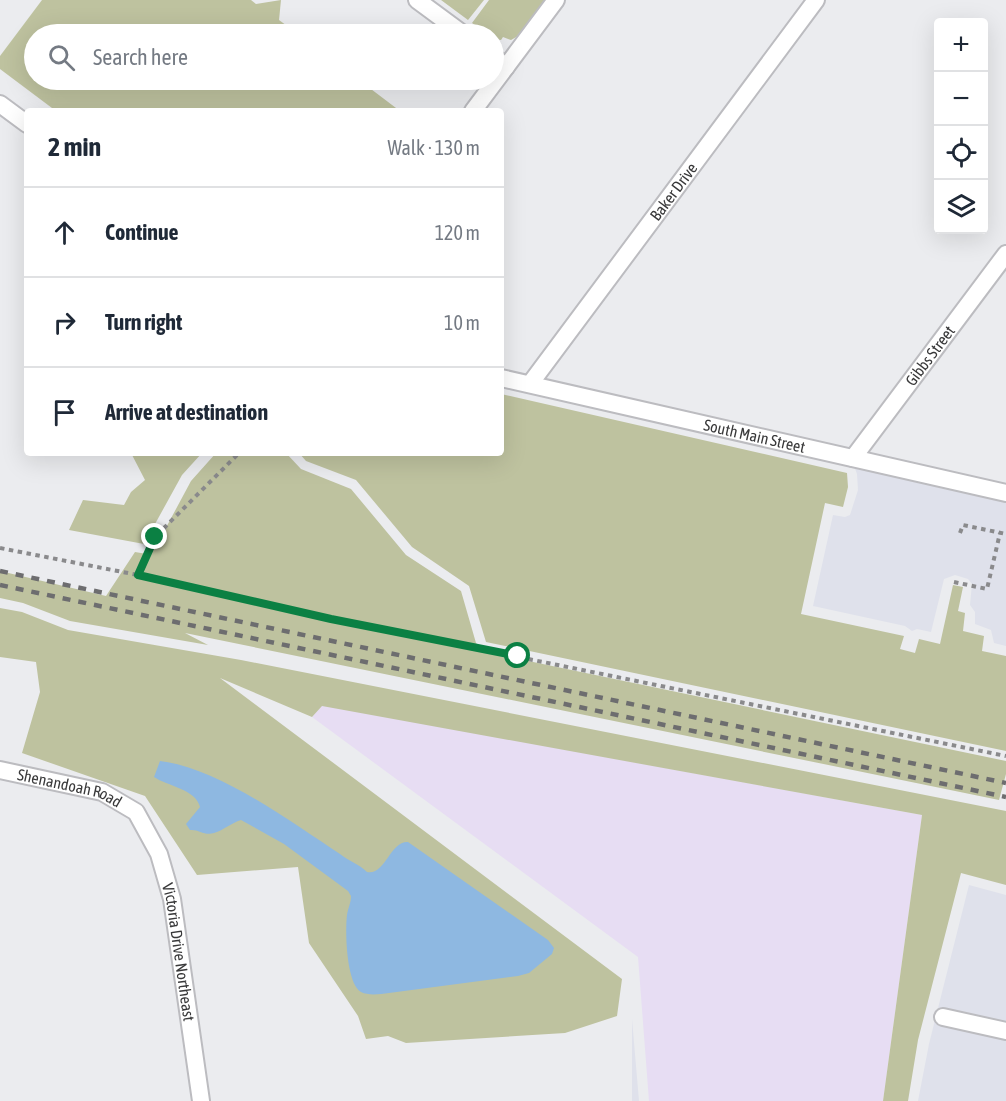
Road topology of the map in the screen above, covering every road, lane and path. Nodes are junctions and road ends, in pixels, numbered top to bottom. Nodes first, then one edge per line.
1 (417, 0) edge
2 (556, 0) edge
3 (816, 0) edge
4 (449, 24) edge
5 (504, 58) edge
6 (485, 90) edge
7 (0, 104) edge
8 (475, 108) edge
9 (24, 122) edge
10 (1006, 254) edge
11 (504, 379) edge
12 (530, 384) junction
13 (236, 456) edge
14 (854, 458) junction
15 (1006, 493) edge
16 (960, 533) dead end
17 (1000, 533) junction
18 (1006, 534) edge
19 (0, 548) edge
20 (138, 575) junction
21 (954, 582) dead end
22 (1006, 756) edge
23 (0, 770) edge
24 (136, 812) joint
25 (944, 1017) dead end
26 (1006, 1031) edge
27 (201, 1101) edge

1 - 4 street
2 - 5 street
3 - 12 street, Baker Drive
6 - 8 street
7 - 9 street
10 - 14 street, Gibbs Street
11 - 12 street, South Main Street
12 - 14 street, South Main Street
13 - 20 path
14 - 15 street, South Main Street
16 - 17 path
17 - 18 path
17 - 21 path
19 - 20 path
20 - 22 path
23 - 24 street, Shenandoah Road
24 - 27 street, Victoria Drive Northeast
25 - 26 street

